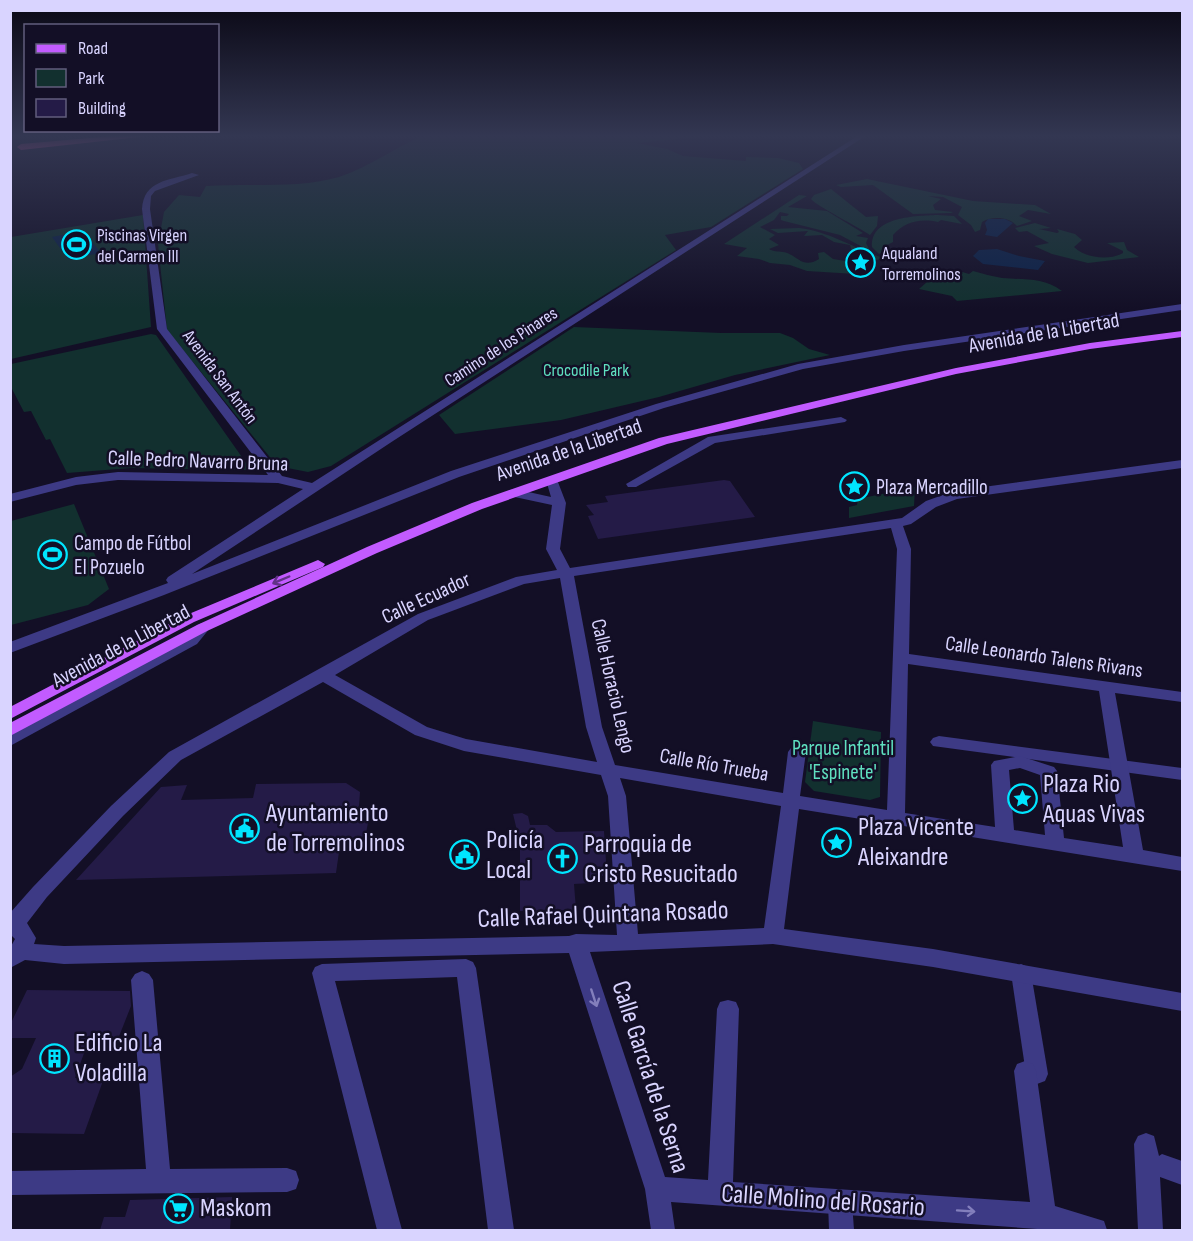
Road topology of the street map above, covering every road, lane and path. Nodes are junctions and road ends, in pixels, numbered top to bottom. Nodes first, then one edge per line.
1 (149, 193) edge
2 (773, 193) edge
3 (1182, 308) edge
4 (1182, 326) edge
5 (1182, 334) edge
6 (842, 420) dead end
7 (1182, 464) edge
8 (278, 479) junction
9 (552, 480) junction
10 (632, 484) dead end
11 (313, 487) junction
12 (515, 493) junction
13 (10, 498) edge
14 (559, 503) junction
15 (896, 523) junction
16 (566, 573) junction
17 (159, 592) junction
18 (202, 628) junction
19 (10, 648) edge
20 (901, 658) junction
21 (323, 675) junction
22 (72, 681) junction
23 (1106, 687) junction
24 (1182, 700) edge
25 (10, 707) edge
26 (10, 714) edge
27 (10, 730) edge
28 (10, 740) edge
29 (939, 742) dead end
30 (797, 752) dead end
31 (1120, 764) junction
32 (608, 768) junction
33 (1182, 774) edge
34 (790, 801) junction
35 (896, 818) junction
36 (1005, 835) junction
37 (1055, 843) junction
38 (1134, 856) junction
39 (1182, 864) edge
40 (11, 926) edge
41 (773, 936) junction
42 (576, 942) junction
43 (628, 943) junction
44 (16, 956) edge
45 (1021, 973) junction
46 (142, 980) dead end
47 (1182, 1002) edge
48 (728, 1009) dead end
49 (1146, 1144) dead end
50 (287, 1180) dead end
51 (159, 1182) junction
52 (10, 1184) edge
53 (657, 1189) junction
54 (720, 1194) junction
55 (840, 1202) junction
56 (1039, 1221) edge
57 (388, 1230) edge
58 (501, 1230) edge
59 (663, 1230) edge
60 (842, 1230) edge
61 (1095, 1230) edge
62 (1151, 1230) edge

1 - 8 street, Avenida San Antón
2 - 11 street, Camino de los Pinares
3 - 17 street
4 -> 22 main road, Avenida de la Libertad
5 - 9 main road, Avenida de la Libertad
6 - 10 street
7 - 15 street, Calle Ecuador
8 - 11 street, Calle Pedro Navarro Bruna
8 - 13 street, Calle Pedro Navarro Bruna
9 - 12 main road, Avenida de la Libertad
9 - 14 street, Calle Horacio Lengo
11 - 17 street, Camino de los Pinares
12 - 14 street
12 - 18 main road, Avenida de la Libertad
14 - 16 street, Calle Horacio Lengo
15 - 16 street, Calle Ecuador
15 - 20 street
16 - 21 street, Calle Ecuador
16 - 32 street, Calle Horacio Lengo
17 - 19 street
18 - 27 main road, Avenida de la Libertad
18 - 28 street
20 - 23 street, Calle Leonardo Talens Rivans
20 - 35 street
21 - 32 street, Calle Río Trueba
21 - 40 street, Calle Ecuador
22 - 25 street
22 - 26 main road, Avenida de la Libertad
23 - 24 street, Calle Leonardo Talens Rivans
23 - 31 street
29 - 31 street
30 - 34 street
31 - 33 street
31 - 38 street
32 - 34 street, Calle Río Trueba
32 - 43 street, Calle Horacio Lengo
34 - 35 street, Calle Río Trueba
34 - 41 street
35 - 36 street, Calle Río Trueba
36 - 37 street, Calle Río Trueba
36 - 37 street
37 - 38 street, Calle Río Trueba
38 - 39 street, Calle Río Trueba
40 - 44 street
41 - 43 street, Calle Rafael Quintana Rosado
41 - 45 street, Calle Rafael Quintana Rosado
42 - 43 street, Calle Rafael Quintana Rosado
42 - 44 street, Calle Rafael Quintana Rosado
42 -> 53 street, Calle García de la Serna
45 - 47 street, Calle Rafael Quintana Rosado
45 - 56 street
46 - 51 street
48 - 54 street
49 - 62 street
50 - 51 street
51 - 52 street
53 - 54 street, Calle Molino del Rosario
53 - 59 street, Calle García de la Serna
54 - 55 street, Calle Molino del Rosario
55 -> 56 street, Calle Molino del Rosario
55 - 60 street
56 - 61 street, Calle Molino del Rosario
57 - 58 street

